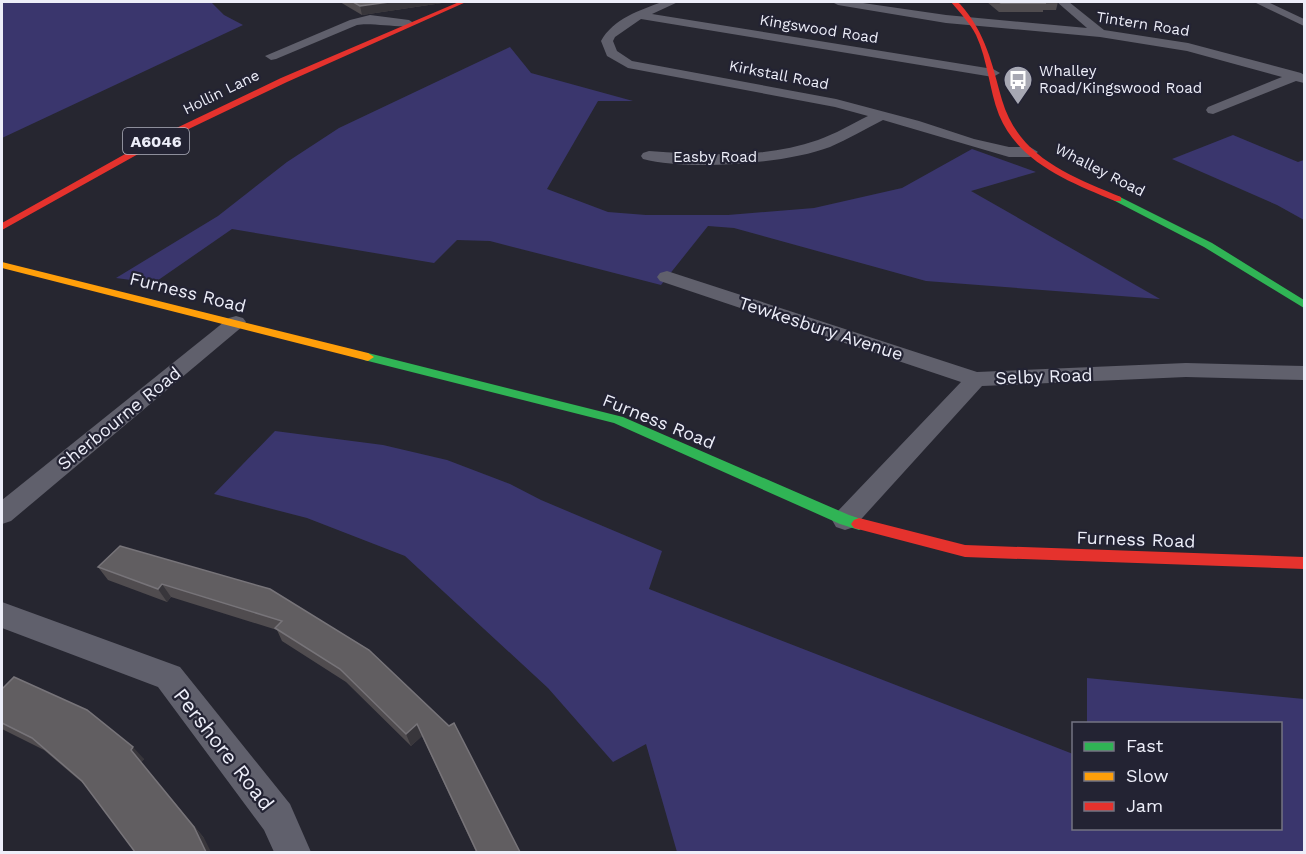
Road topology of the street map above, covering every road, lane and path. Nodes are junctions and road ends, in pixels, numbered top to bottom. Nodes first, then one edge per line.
1 (463, 2) edge
2 (672, 2) edge
3 (838, 2) edge
4 (954, 2) edge
5 (1063, 2) edge
6 (1260, 2) edge
7 (639, 15) junction
8 (972, 22) junction
9 (1305, 23) edge
10 (409, 24) junction
11 (1100, 33) junction
12 (271, 56) dead end
13 (993, 73) junction
14 (1300, 77) edge
15 (882, 115) junction
16 (1231, 116) dead end
17 (1030, 152) junction
18 (649, 156) dead end
19 (2, 227) edge
20 (2, 266) edge
21 (667, 277) dead end
22 (1305, 304) edge
23 (236, 322) junction
24 (1305, 374) edge
25 (976, 379) junction
26 (2, 514) edge
27 (845, 520) junction
28 (1305, 563) edge
29 (2, 615) edge
30 (293, 852) edge

1 - 10 street, Hollin Lane / A6046
2 - 7 street, Kirkstall Road
3 - 8 street
4 - 8 street, Whalley Road
5 - 11 street
6 - 9 street
7 - 13 street, Kingswood Road
7 - 15 street, Kirkstall Road
8 - 11 street, Tintern Road
8 - 13 street, Whalley Road
10 - 12 street
10 - 19 street, Hollin Lane / A6046
11 - 14 street, Tintern Road
13 - 17 street, Whalley Road
14 - 16 street
15 - 17 street, Kirkstall Road
15 - 18 street, Easby Road
17 - 22 street, Whalley Road
20 - 23 street, Furness Road
21 - 25 street, Tewkesbury Avenue
23 - 26 street, Sherbourne Road
23 - 27 street, Furness Road
24 - 25 street, Selby Road
25 - 27 street, Selby Road
27 - 28 street, Furness Road
29 - 30 street, Pershore Road

